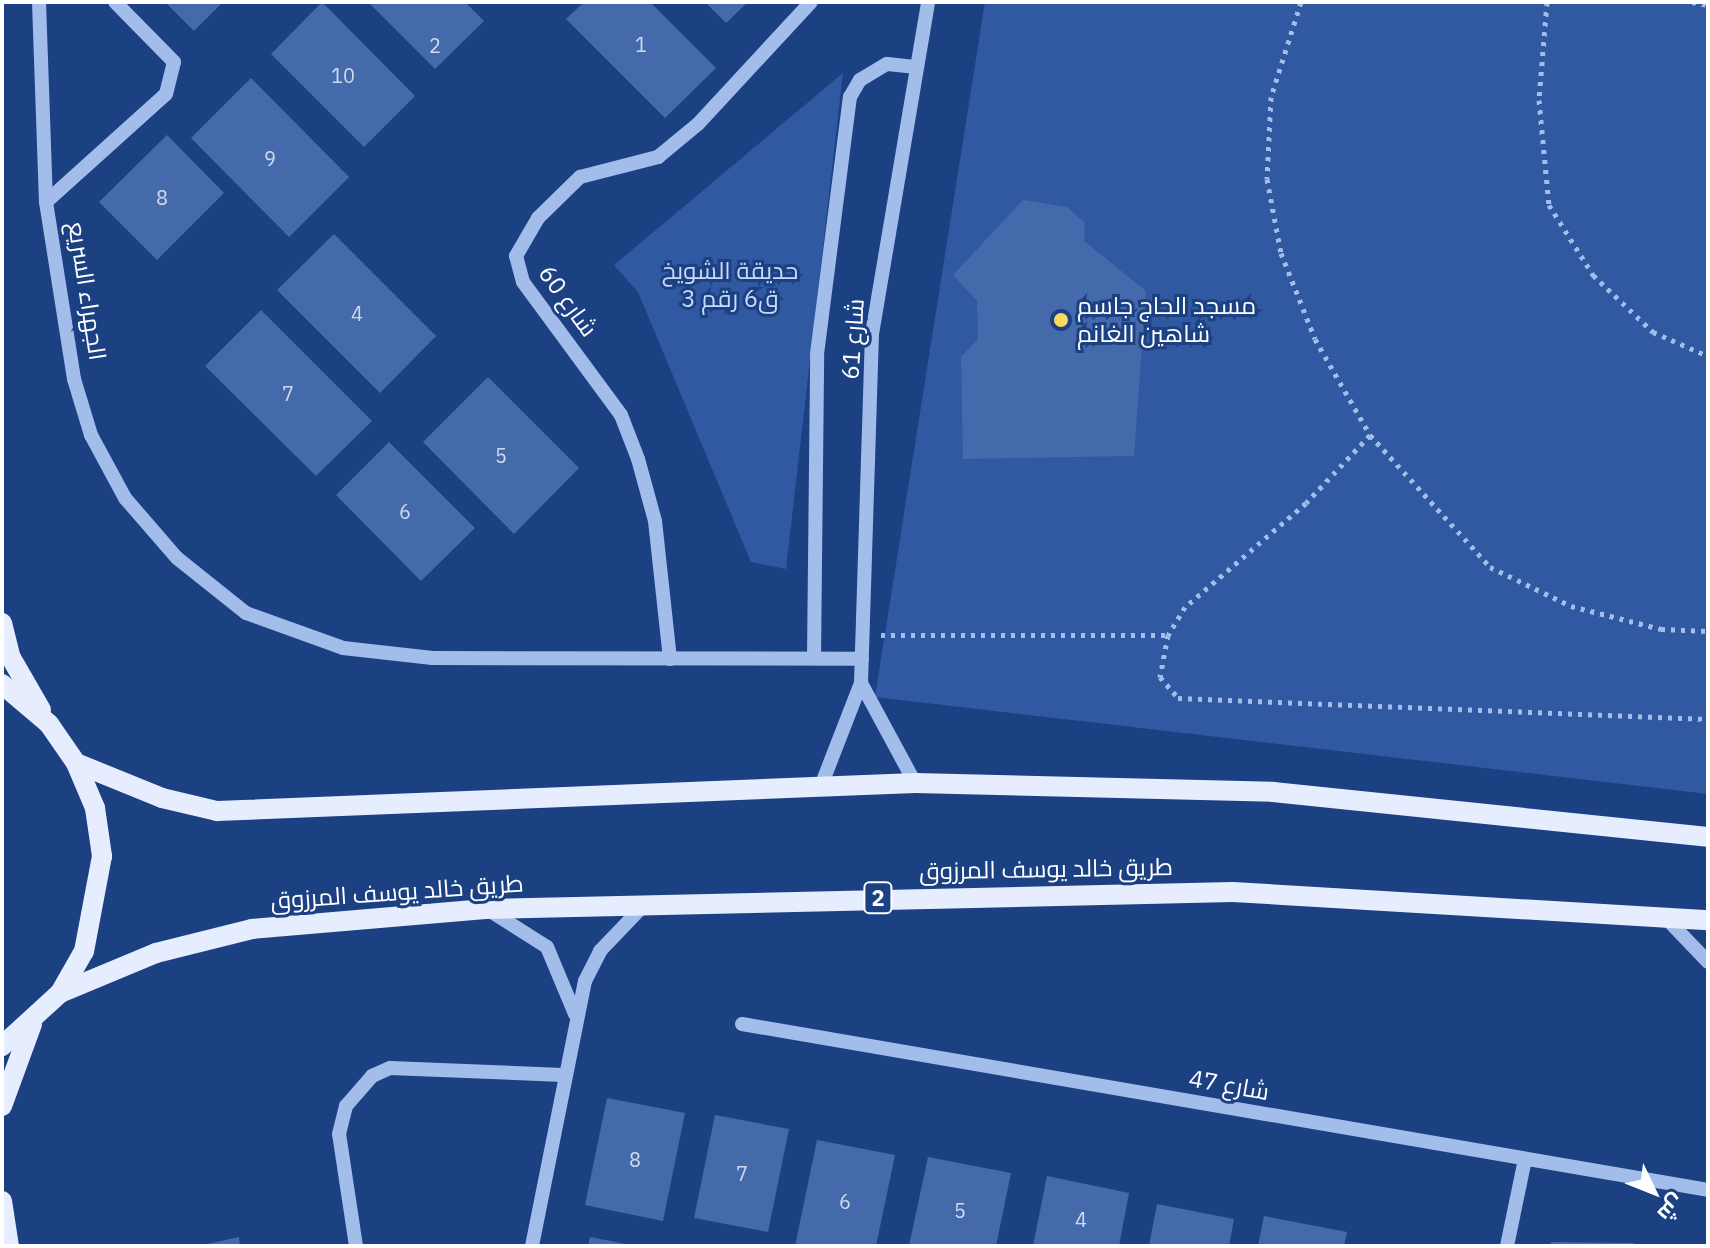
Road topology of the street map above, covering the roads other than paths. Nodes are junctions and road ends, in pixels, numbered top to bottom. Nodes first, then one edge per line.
1 (39, 2) edge
2 (115, 2) edge
3 (811, 2) edge
4 (928, 2) edge
5 (917, 67) junction
6 (46, 202) junction
7 (2, 623) edge
8 (814, 658) junction
9 (670, 659) junction
10 (862, 659) junction
11 (861, 683) junction
12 (2, 684) edge
13 (49, 724) junction
14 (76, 763) junction
15 (915, 783) junction
16 (821, 786) junction
17 (1708, 837) edge
18 (647, 902) junction
19 (485, 909) junction
20 (1663, 915) junction
21 (1708, 920) edge
22 (1708, 962) edge
23 (60, 993) junction
24 (575, 1014) junction
25 (32, 1024) junction
26 (742, 1024) dead end
27 (2, 1046) edge
28 (563, 1075) junction
29 (2, 1106) edge
30 (1525, 1159) junction
31 (1708, 1190) edge
32 (2, 1201) edge
33 (9, 1246) edge
34 (356, 1246) edge
35 (532, 1246) edge
36 (1507, 1246) edge

1 - 6 street, الجهراء السريع
2 - 6 street
3 - 9 street, شارع 60
4 - 5 street, شارع 61
5 - 8 street
5 - 10 street, شارع 61
6 - 9 street, الجهراء السريع
7 - 13 main road
8 - 9 street
8 - 10 street
10 - 11 street, شارع 61
11 - 15 street
11 - 16 street, شارع 61
12 - 13 main road
13 - 14 main road
14 - 16 main road
14 - 23 main road
15 - 16 main road
15 - 17 main road
18 - 19 main road, طريق خالد يوسف المرزوق / 2
18 - 20 main road, طريق خالد يوسف المرزوق / 2
18 - 24 street
19 - 23 main road, طريق خالد يوسف المرزوق / 2
19 - 24 street
20 - 21 main road, طريق خالد يوسف المرزوق / 2
20 - 22 street
23 - 25 main road
24 - 28 street
25 - 27 main road
25 - 29 main road
26 - 30 street, شارع 47
28 - 34 street
28 - 35 street
30 - 31 street, شارع 47
30 - 36 street
32 - 33 main road

